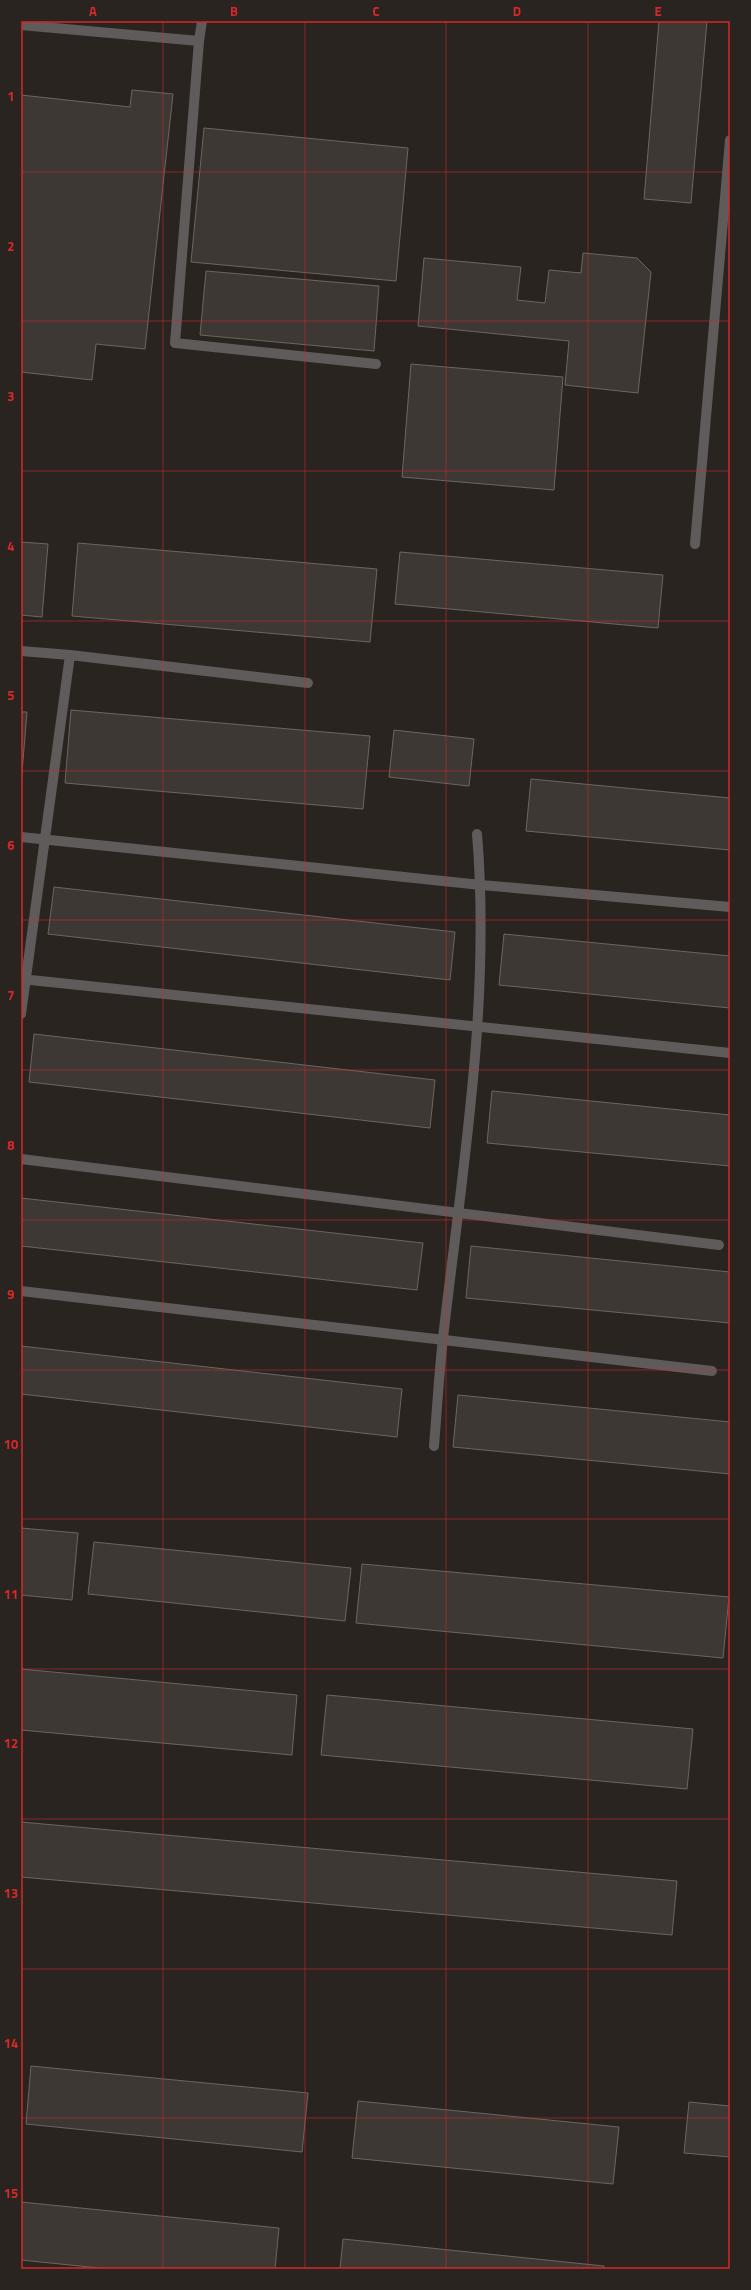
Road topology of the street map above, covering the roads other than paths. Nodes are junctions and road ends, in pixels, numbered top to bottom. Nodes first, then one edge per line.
1 (202, 21) edge
2 (21, 25) edge
3 (199, 41) junction
4 (730, 140) edge
5 (376, 364) dead end
6 (696, 544) dead end
7 (21, 651) edge
8 (70, 655) junction
9 (308, 683) dead end
10 (477, 834) dead end
11 (21, 837) edge
12 (45, 840) junction
13 (481, 885) junction
14 (730, 907) edge
15 (23, 979) edge
16 (21, 1014) edge
17 (478, 1027) junction
18 (730, 1054) edge
19 (21, 1160) edge
20 (458, 1214) junction
21 (718, 1245) dead end
22 (21, 1291) edge
23 (442, 1340) junction
24 (712, 1371) dead end
25 (434, 1446) dead end

1 - 3 street
2 - 3 street
3 - 5 street
4 - 6 street
7 - 8 street
8 - 9 street
8 - 12 street
10 - 13 street
11 - 12 street
12 - 13 street
12 - 15 street
13 - 14 street
13 - 17 street
15 - 16 street
15 - 17 street
17 - 18 street
17 - 20 street
19 - 20 street
20 - 21 street
20 - 23 street
22 - 23 street
23 - 24 street
23 - 25 street

